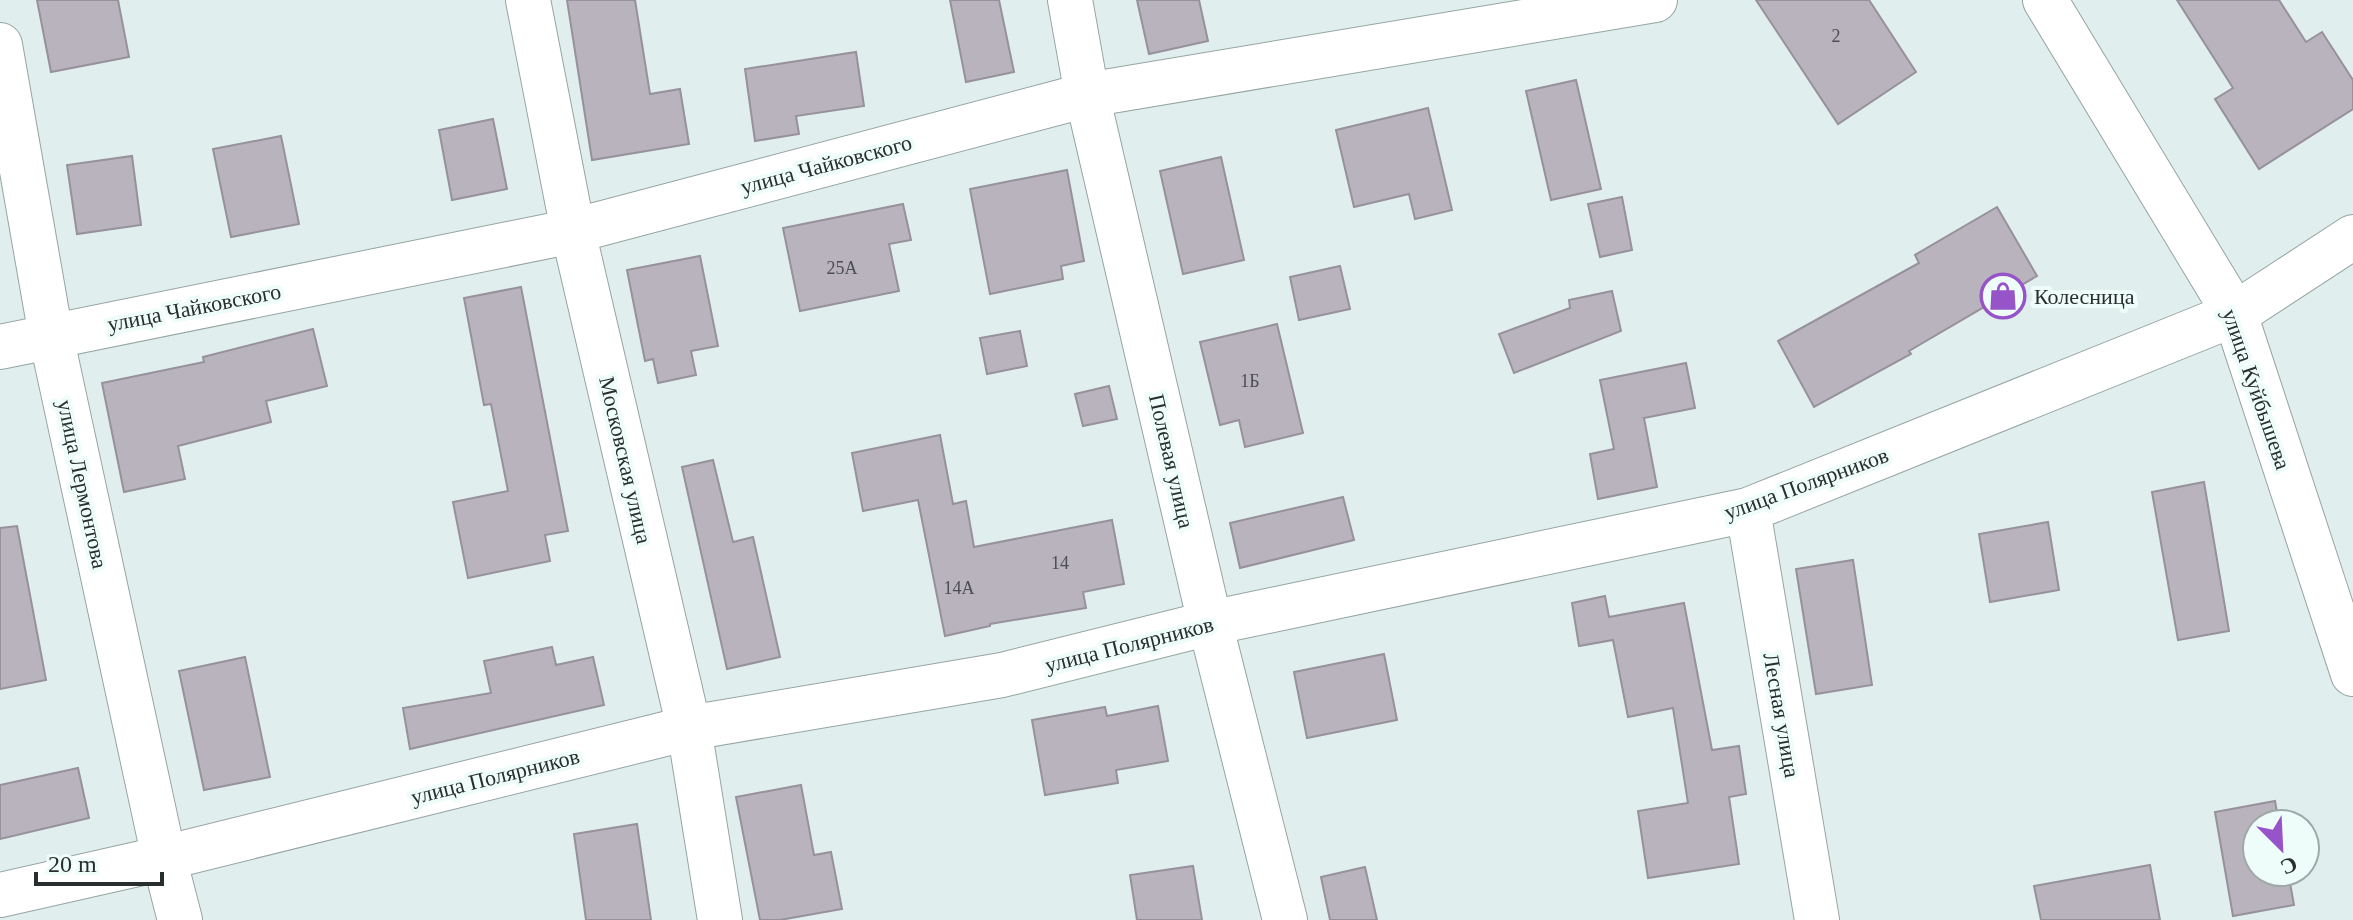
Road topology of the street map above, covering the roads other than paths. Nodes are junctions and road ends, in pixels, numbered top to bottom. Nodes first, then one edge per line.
1 (528, 0) edge
2 (1070, 0) edge
3 (1655, 0) edge
4 (2045, 0) edge
5 (0, 45) edge
6 (1087, 95) junction
7 (573, 231) junction
8 (2353, 237) edge
9 (2235, 314) junction
10 (51, 336) junction
11 (0, 347) edge
12 (1748, 510) junction
13 (1210, 623) junction
14 (2353, 674) edge
15 (689, 728) junction
16 (164, 858) junction
17 (0, 895) edge
18 (180, 920) edge
19 (720, 920) edge
20 (1285, 920) edge
21 (1817, 920) edge

1 - 7 street, Московская улица
2 - 6 street, Полевая улица
3 - 6 street, улица Чайковского
4 - 9 street, улица Куйбышева
5 - 10 street, улица Лермонтова
6 - 7 street, улица Чайковского
6 - 13 street, Полевая улица
7 - 10 street, улица Чайковского
7 - 15 street, Московская улица
8 - 9 street
9 - 12 street, улица Полярников
9 - 14 street, улица Куйбышева
10 - 11 street, улица Чайковского
10 - 16 street, улица Лермонтова
12 - 13 street, улица Полярников
12 - 21 street, Лесная улица
13 - 15 street, улица Полярников
13 - 20 street, Полевая улица
15 - 16 street, улица Полярников
15 - 19 street, Московская улица
16 - 17 street, улица Полярников
16 - 18 street, улица Лермонтова

